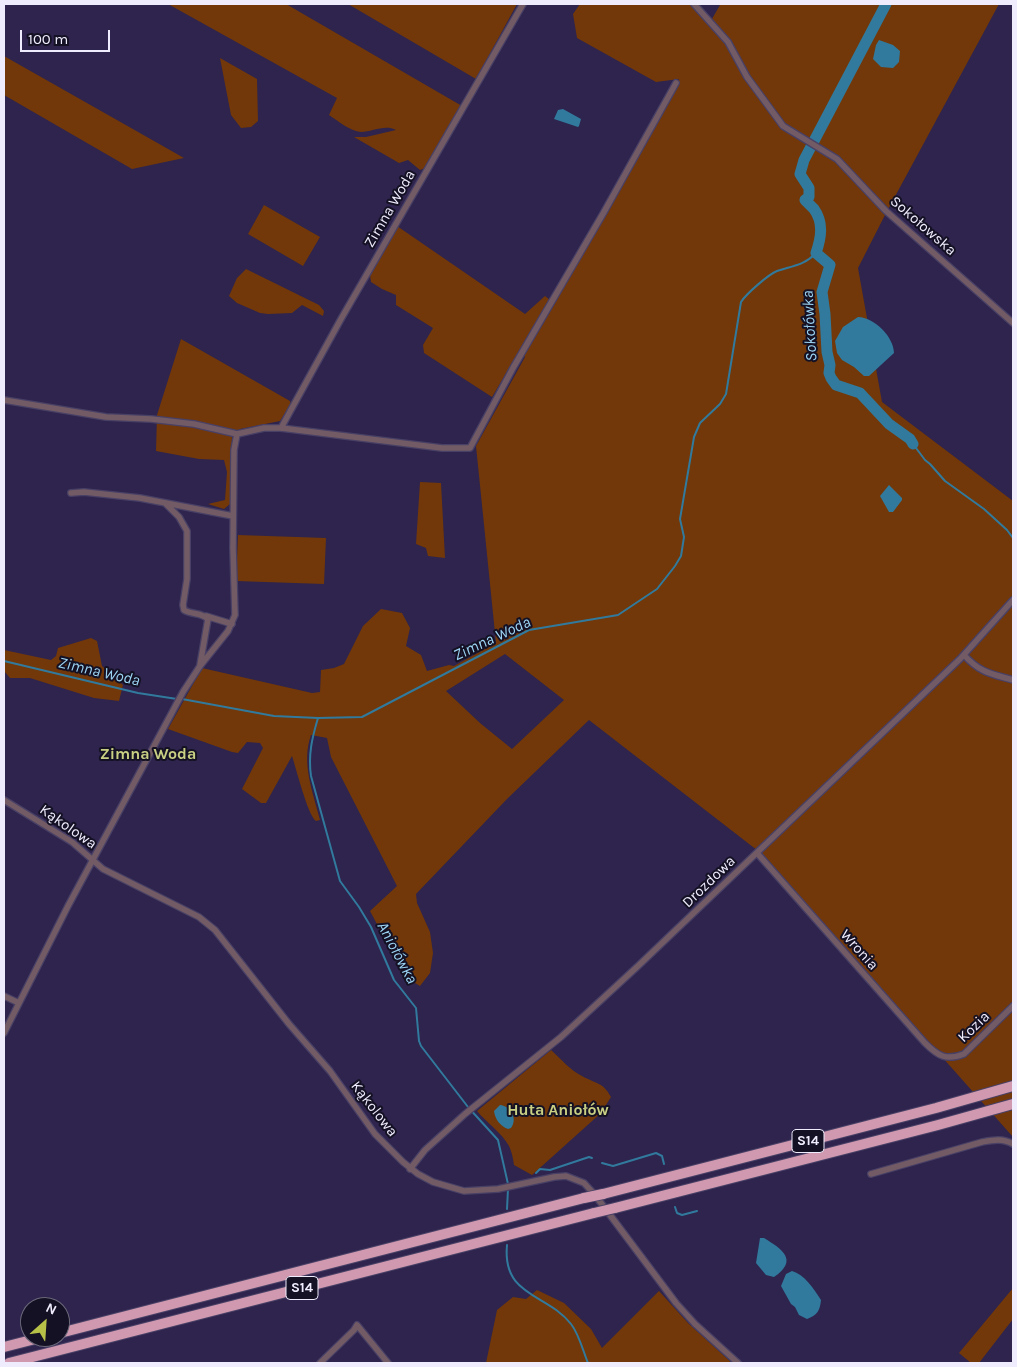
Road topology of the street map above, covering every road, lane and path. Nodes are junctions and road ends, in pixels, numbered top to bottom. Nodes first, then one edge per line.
1 (524, 4) edge
2 (694, 4) edge
3 (676, 83) dead end
4 (1013, 323) edge
5 (4, 400) edge
6 (281, 428) junction
7 (237, 434) junction
8 (71, 493) dead end
9 (166, 504) junction
10 (234, 516) junction
11 (1013, 600) edge
12 (206, 616) junction
13 (232, 624) junction
14 (964, 655) junction
15 (199, 668) junction
16 (1013, 680) edge
17 (4, 800) edge
18 (757, 853) junction
19 (93, 861) junction
20 (4, 996) edge
21 (19, 1003) junction
22 (1013, 1006) edge
23 (4, 1033) edge
24 (947, 1058) joint
25 (1013, 1086) edge
26 (1013, 1104) edge
27 (1013, 1144) edge
28 (410, 1169) junction
29 (871, 1174) dead end
30 (70, 1330) edge
31 (20, 1343) edge
32 (4, 1347) edge
33 (9, 1363) edge
34 (320, 1363) edge
35 (388, 1363) edge
36 (738, 1363) edge

1 - 6 street, Zimna Woda
2 - 4 street, Sokołowska
3 - 6 street
5 - 7 street
6 - 7 street
7 - 10 street
8 - 9 street
9 - 10 street
9 - 12 street
10 - 13 street
11 - 14 street, Drozdowa
12 - 13 street
12 - 15 street
13 - 15 street
14 - 16 street
14 - 18 street, Drozdowa
15 - 19 street
17 - 19 street, Kąkolowa
18 - 24 street, Wronia
18 - 28 street, Drozdowa
19 - 21 street
19 - 28 street, Kąkolowa
20 - 21 street
21 - 23 street
22 - 24 street, Kozia
25 - 30 highway, S14, bridge
26 - 33 highway, S14, bridge
27 - 29 street
28 - 36 street, Kąkolowa
31 - 32 highway
34 - 35 street

